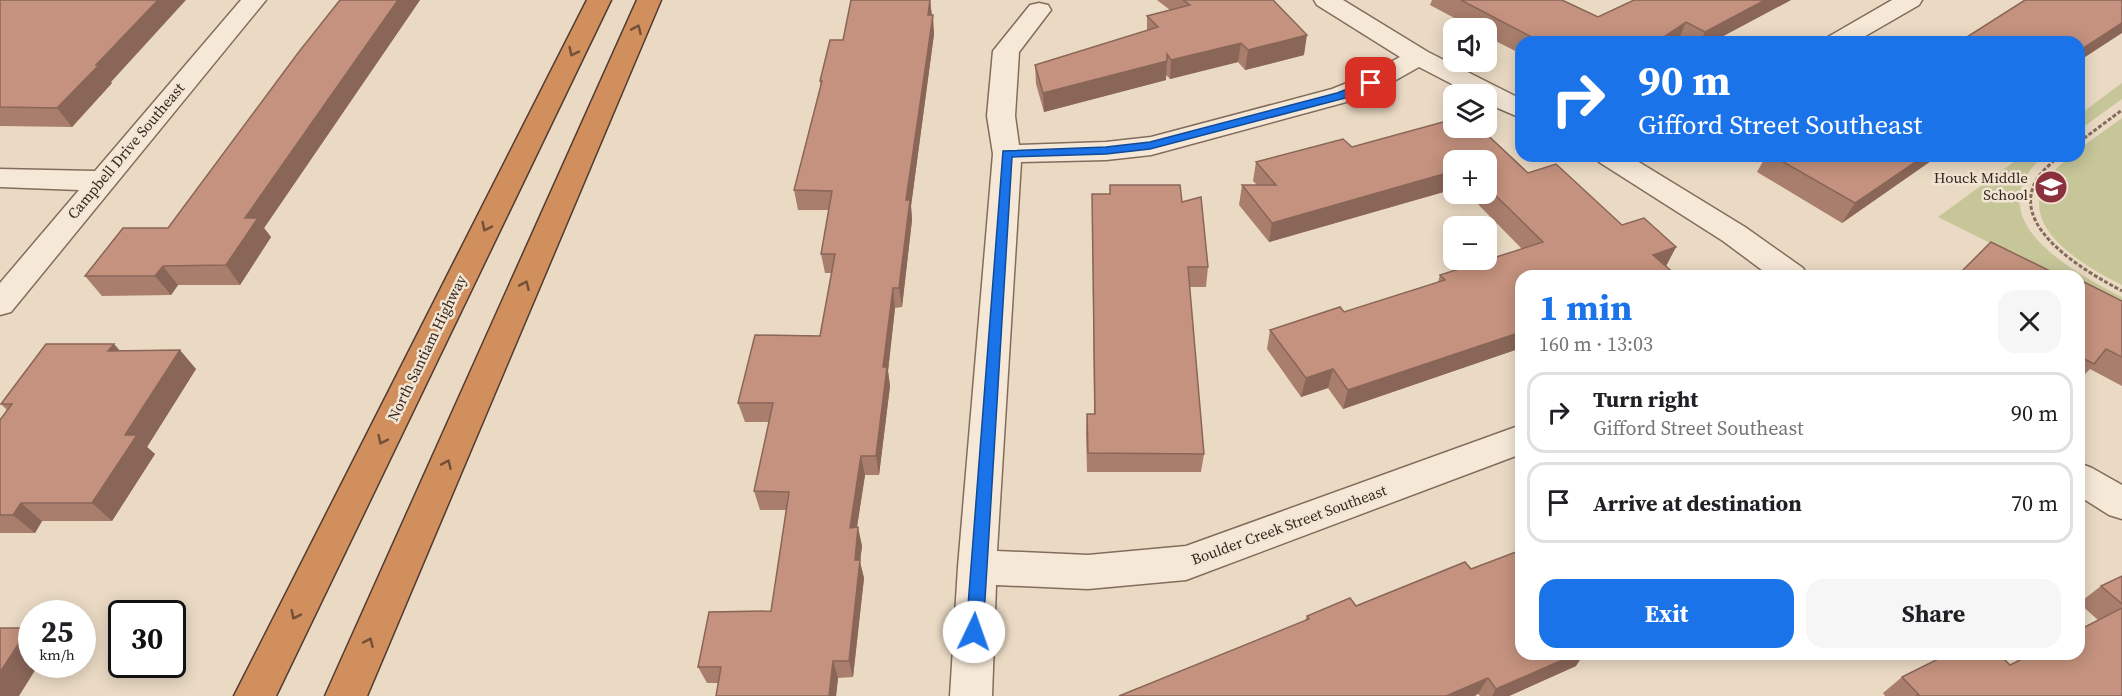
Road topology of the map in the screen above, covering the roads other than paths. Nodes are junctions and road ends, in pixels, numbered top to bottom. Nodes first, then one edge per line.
1 (254, 0) edge
2 (599, 0) edge
3 (649, 0) edge
4 (1326, 0) edge
5 (1910, 0) edge
6 (1039, 10) dead end
7 (1847, 36) edge
8 (1419, 57) junction
9 (1515, 107) edge
10 (1007, 154) junction
11 (1628, 162) edge
12 (0, 178) edge
13 (101, 181) junction
14 (1784, 270) edge
15 (0, 304) edge
16 (1515, 441) edge
17 (2085, 482) edge
18 (2122, 504) edge
19 (977, 567) junction
20 (255, 696) edge
21 (346, 696) edge
22 (971, 696) edge

1 - 13 street, Campbell Drive Southeast
2 -> 20 highway, North Santiam Highway
21 -> 3 highway
4 - 8 street
5 - 7 street
6 - 10 street
8 - 9 street
8 - 10 street
10 - 19 street
11 - 14 street
12 - 13 street
13 - 15 street, Campbell Drive Southeast
16 - 19 street, Boulder Creek Street Southeast
17 - 18 street
19 - 22 street

